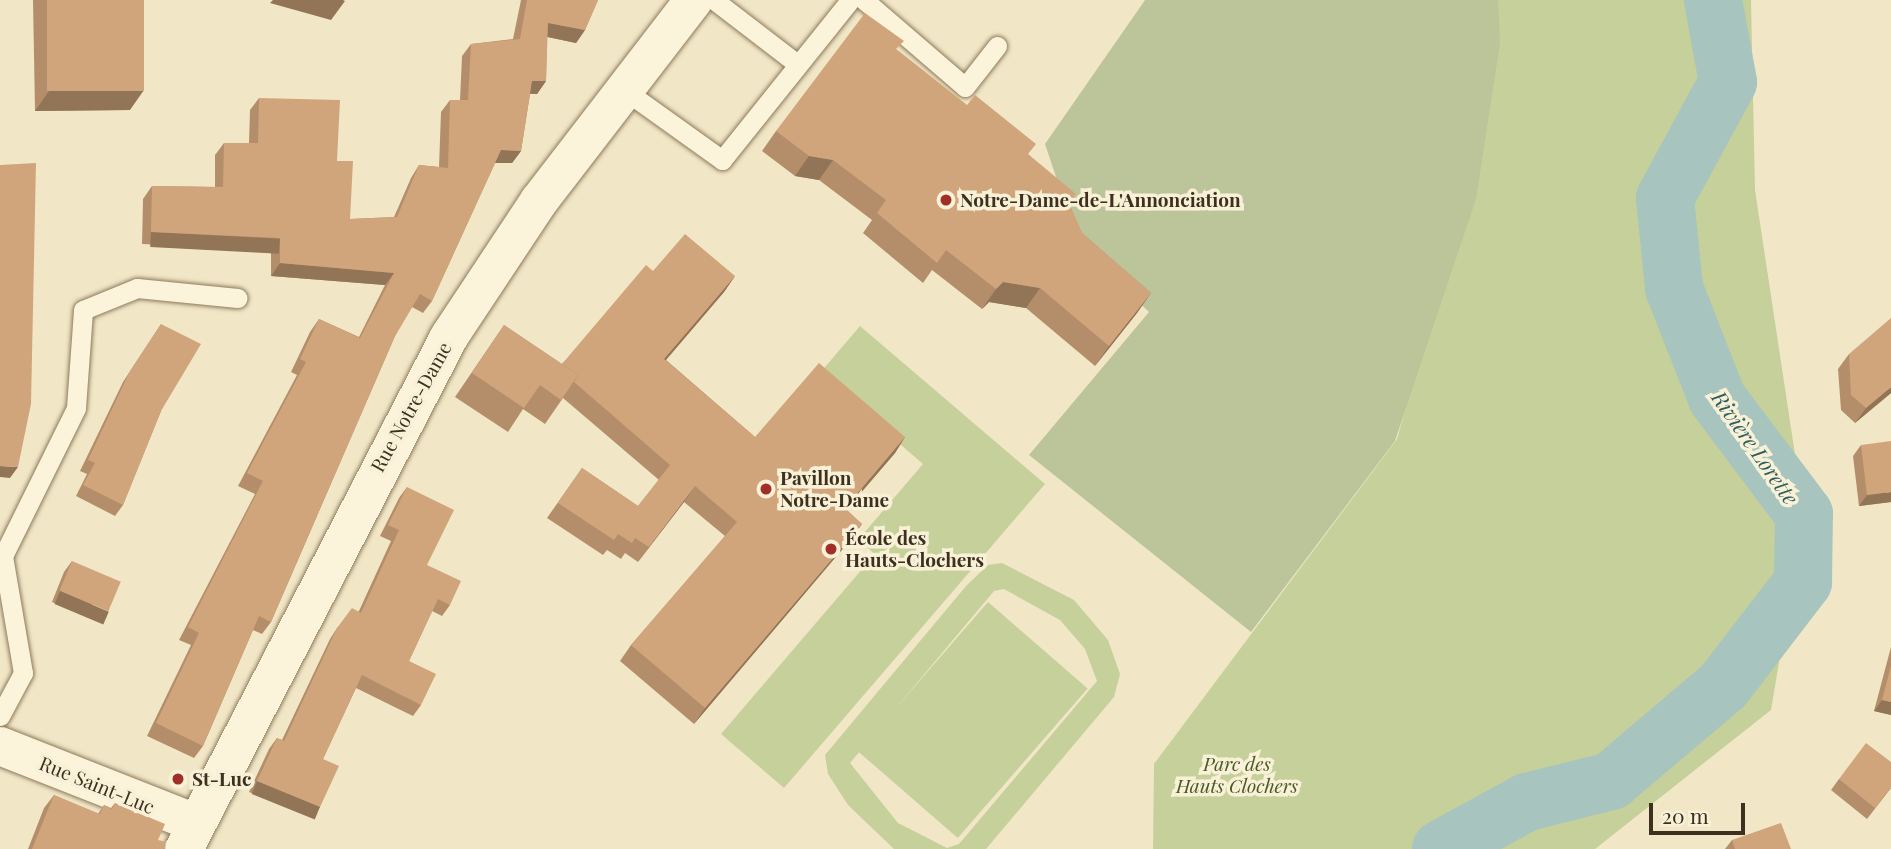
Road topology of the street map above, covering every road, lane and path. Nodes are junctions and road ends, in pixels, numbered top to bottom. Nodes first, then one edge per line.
1 (694, 0) edge
2 (714, 0) edge
3 (850, 0) edge
4 (864, 0) edge
5 (997, 46) dead end
6 (796, 63) junction
7 (623, 89) junction
8 (238, 298) dead end
9 (0, 716) edge
10 (0, 746) edge
11 (190, 836) edge

1 - 7 street, Rue Notre-Dame
2 - 6 lane
3 - 6 lane
4 - 5 lane
6 - 7 lane
7 - 11 street, Rue Notre-Dame
8 - 9 lane
10 - 11 street, Rue Saint-Luc

